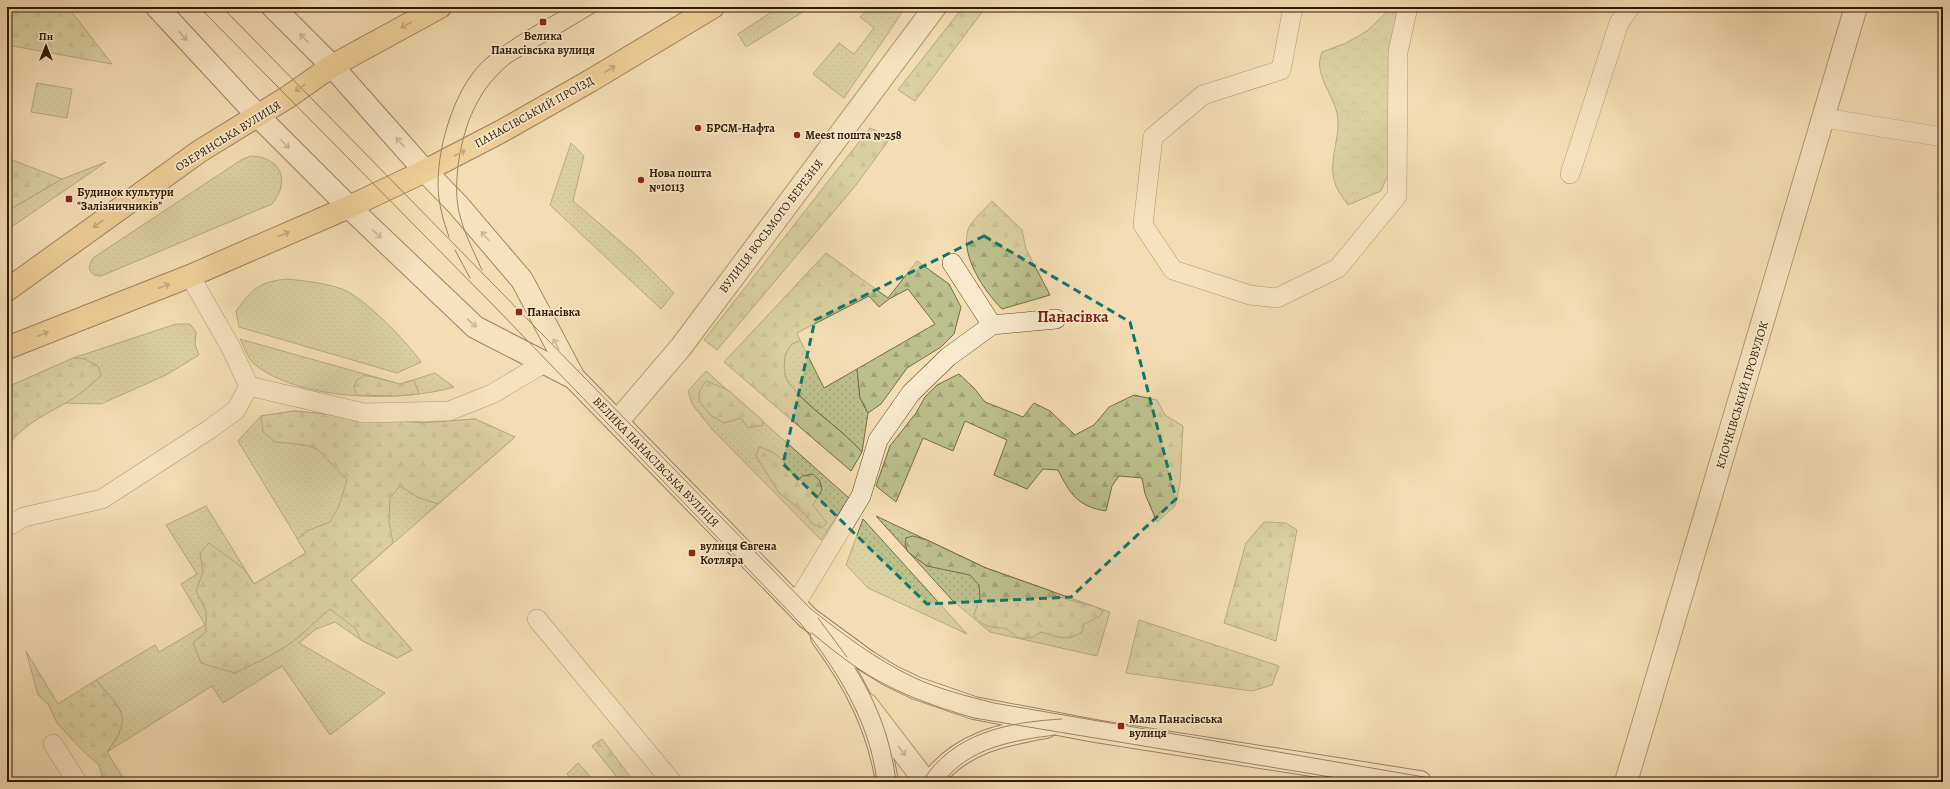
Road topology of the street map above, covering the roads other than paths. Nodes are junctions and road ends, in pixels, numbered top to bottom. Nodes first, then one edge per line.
1 (157, 7) edge
2 (273, 7) edge
3 (440, 7) edge
4 (713, 7) edge
5 (935, 7) edge
6 (1293, 7) edge
7 (1408, 7) edge
8 (1630, 7) edge
9 (1856, 7) edge
10 (332, 66) junction
11 (258, 116) junction
12 (1824, 118) junction
13 (1943, 137) edge
14 (425, 171) junction
15 (1570, 174) dead end
16 (349, 207) junction
17 (952, 263) dead end
18 (190, 276) junction
19 (7, 290) edge
20 (1056, 319) dead end
21 (992, 325) junction
22 (7, 348) edge
23 (544, 363) junction
24 (574, 378) junction
25 (250, 386) junction
26 (617, 422) junction
27 (7, 527) edge
28 (802, 612) junction
29 (537, 619) dead end
30 (861, 698) junction
31 (1061, 725) junction
32 (53, 744) dead end
33 (77, 782) edge
34 (672, 782) edge
35 (887, 782) edge
36 (926, 782) edge
37 (931, 782) edge
38 (1420, 782) edge
39 (1626, 782) edge

1 -> 11 street, ВЕЛИКА ПАНАСІВСЬКА ВУЛИЦЯ
10 -> 2 street, ВЕЛИКА ПАНАСІВСЬКА ВУЛИЦЯ
3 -> 10 main road
14 -> 4 main road, ПАНАСІВСЬКИЙ ПРОЇЗД
5 - 26 street, ВУЛИЦЯ ВОСЬМОГО БЕРЕЗНЯ
6 - 7 lane
8 - 15 lane
9 - 12 street, КЛОЧКІВСЬКИЙ ПРОВУЛОК
10 -> 11 main road, ОЗЕРЯНСЬКА ВУЛИЦЯ
14 -> 10 street, ВЕЛИКА ПАНАСІВСЬКА ВУЛИЦЯ
11 -> 16 street, ВЕЛИКА ПАНАСІВСЬКА ВУЛИЦЯ
11 -> 19 main road, ОЗЕРЯНСЬКА ВУЛИЦЯ
12 - 13 lane
12 - 39 street, КЛОЧКІВСЬКИЙ ПРОВУЛОК
14 - 16 main road, ПАНАСІВСЬКИЙ ПРОЇЗД
24 -> 14 street, ВЕЛИКА ПАНАСІВСЬКА ВУЛИЦЯ
18 -> 16 main road
16 -> 23 street, ВЕЛИКА ПАНАСІВСЬКА ВУЛИЦЯ
17 - 21 lane
22 -> 18 main road
18 - 25 lane
20 - 21 lane
21 - 28 lane
23 - 24 street, ВЕЛИКА ПАНАСІВСЬКА ВУЛИЦЯ
23 - 25 lane
24 - 26 street, ВЕЛИКА ПАНАСІВСЬКА ВУЛИЦЯ
25 - 27 lane
26 - 28 street, ВЕЛИКА ПАНАСІВСЬКА ВУЛИЦЯ
28 - 30 street
28 - 31 street, ВЕЛИКА ПАНАСІВСЬКА ВУЛИЦЯ
29 - 34 lane
30 - 35 street
30 -> 36 street
31 - 37 street
31 - 38 street, ВЕЛИКА ПАНАСІВСЬКА ВУЛИЦЯ
32 - 33 lane

